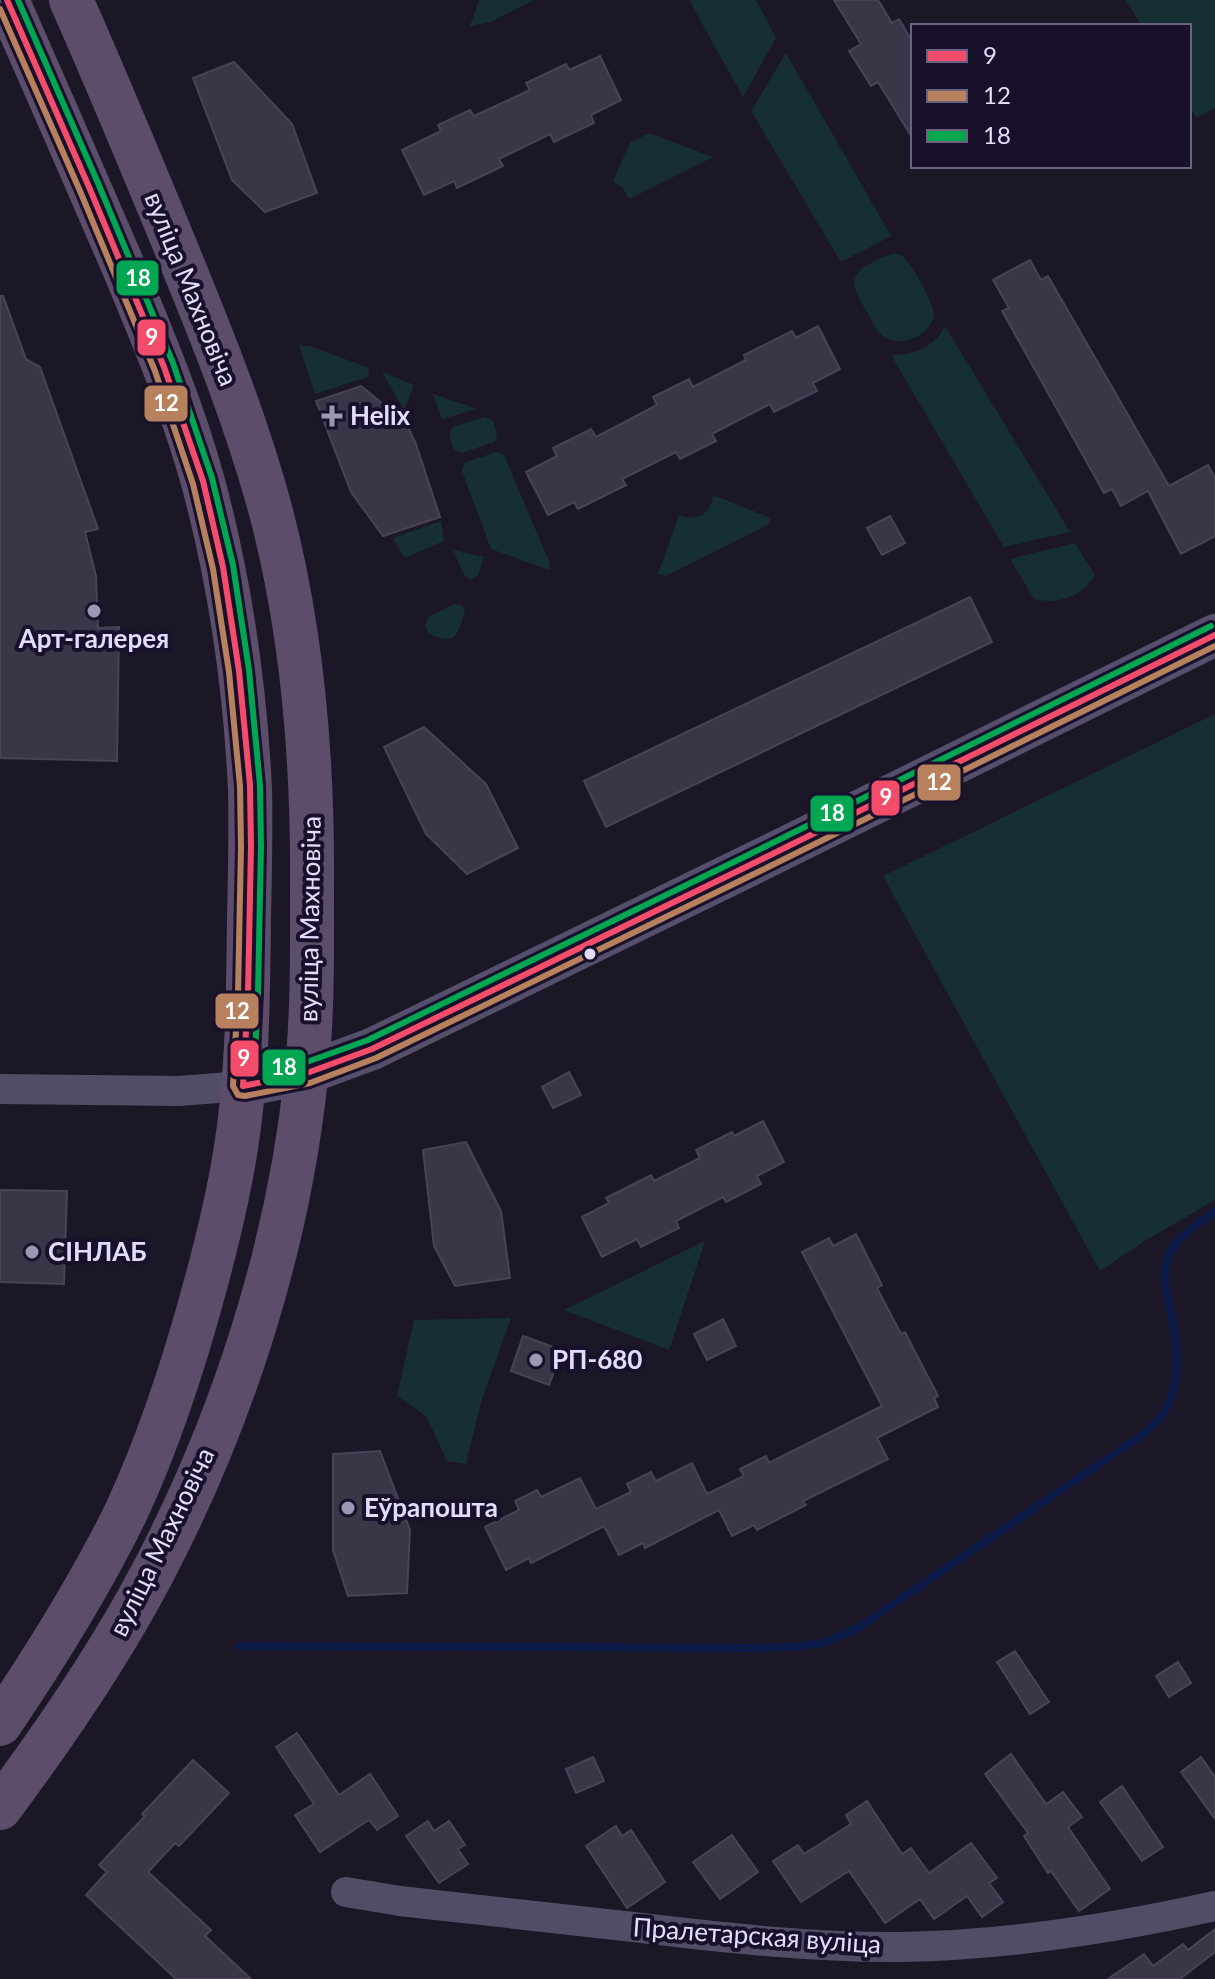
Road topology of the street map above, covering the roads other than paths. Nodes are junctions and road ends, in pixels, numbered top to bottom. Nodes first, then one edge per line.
1 (7, 0) edge
2 (71, 0) edge
3 (1215, 635) edge
4 (307, 1073) junction
5 (243, 1086) junction
6 (0, 1089) edge
7 (0, 1724) edge
8 (0, 1808) edge
9 (346, 1892) dead end
10 (1215, 1906) edge

1 - 5 main road, вуліца Махновіча
2 - 4 main road, вуліца Махновіча
3 - 4 street
4 - 5 street
4 - 8 main road, вуліца Махновіча
5 - 6 street
5 - 7 main road, вуліца Махновіча
9 - 10 street, Пралетарская вуліца

